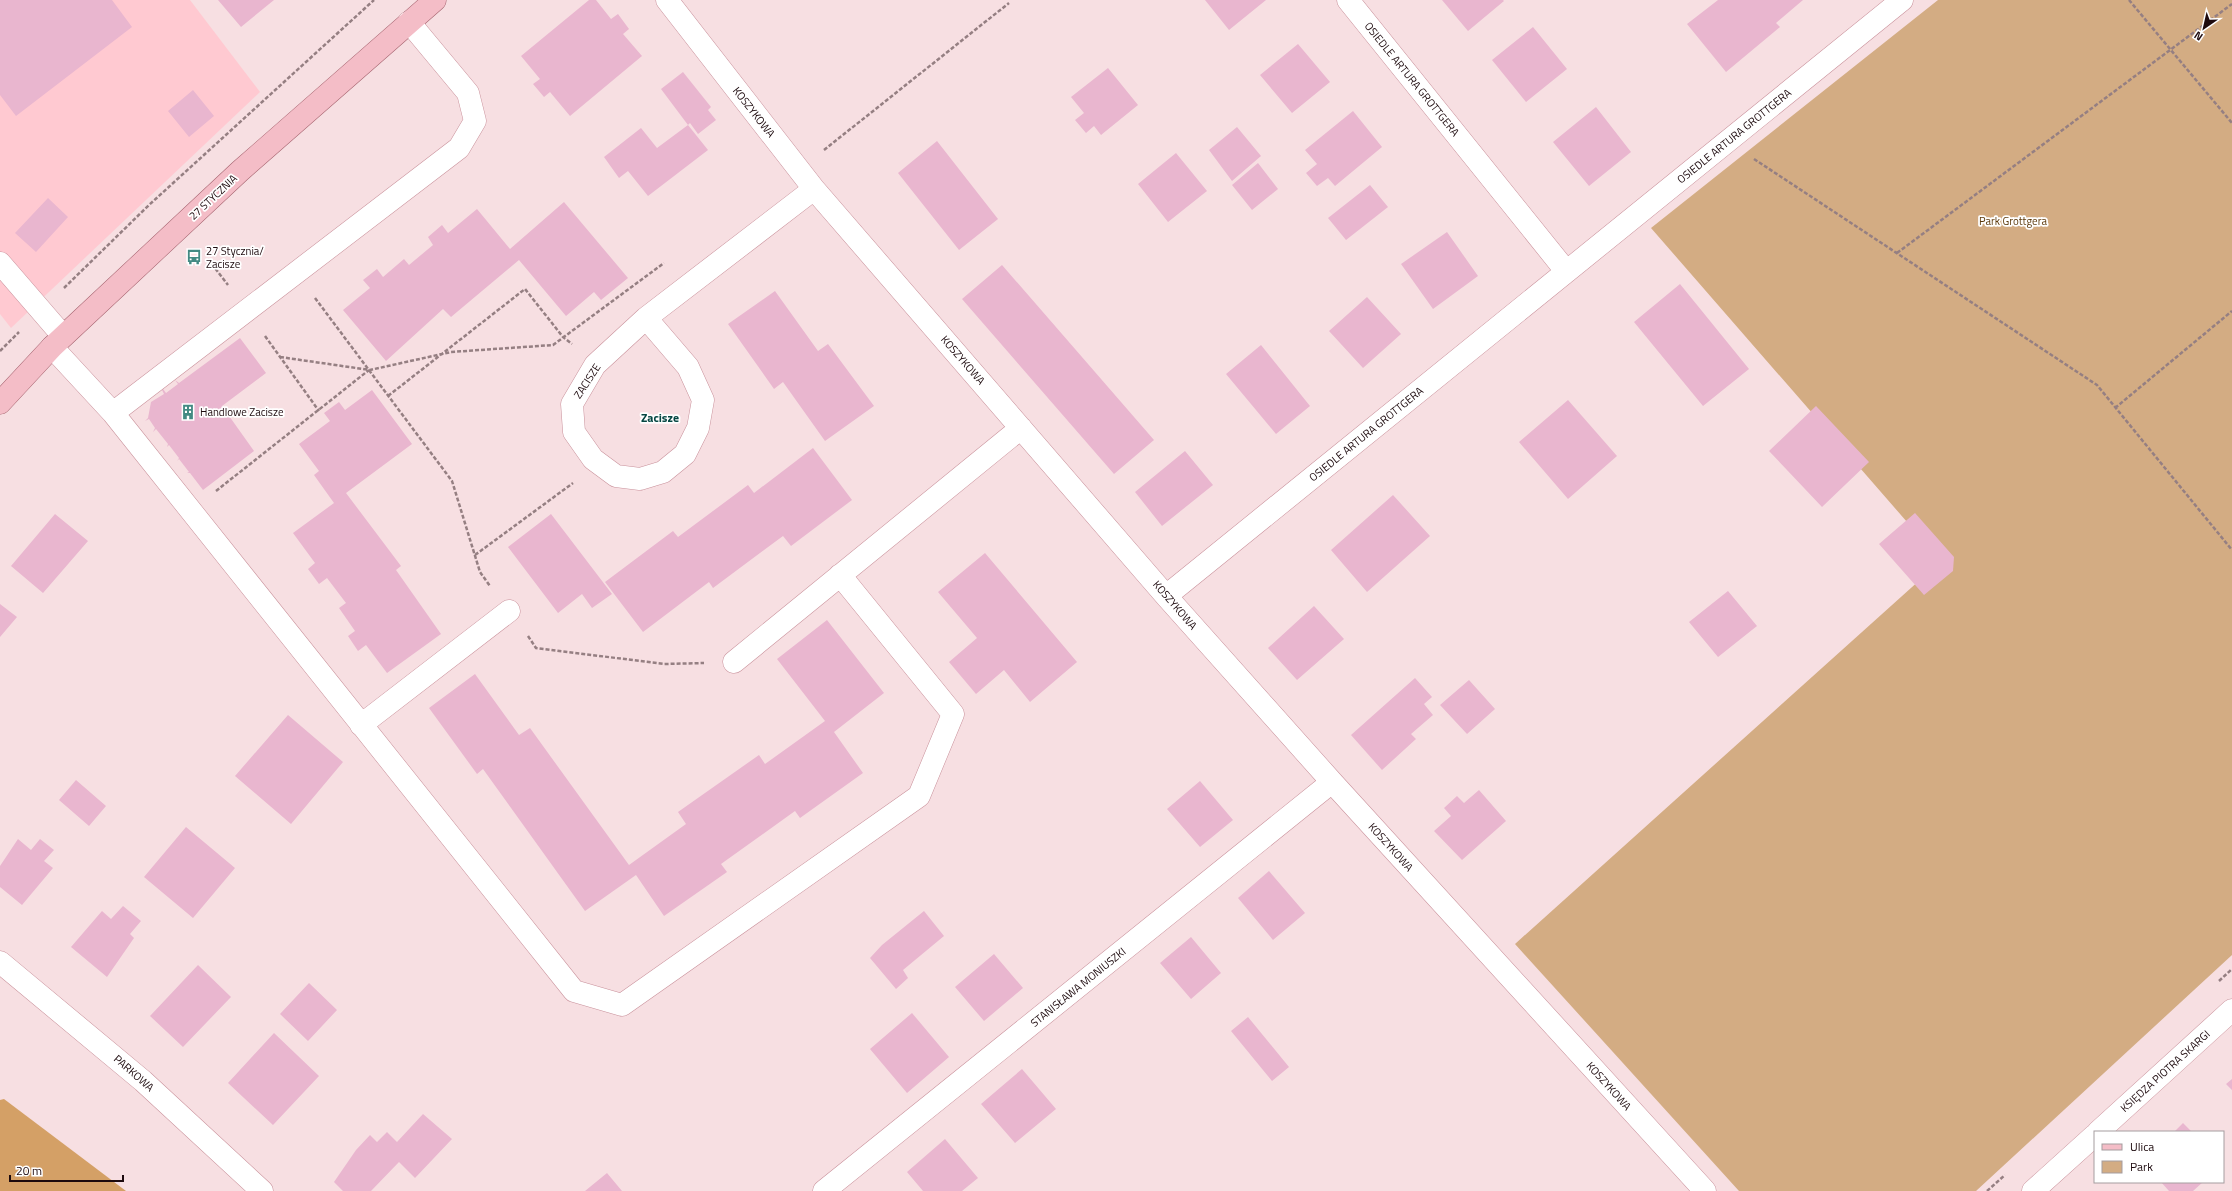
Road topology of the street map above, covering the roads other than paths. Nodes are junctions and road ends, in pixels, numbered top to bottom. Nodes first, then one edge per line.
1 (667, 0) edge
2 (1348, 0) edge
3 (1902, 0) edge
4 (428, 2) edge
5 (410, 22) junction
6 (814, 189) junction
7 (0, 263) edge
8 (1566, 271) junction
9 (646, 318) junction
10 (58, 341) junction
11 (0, 403) edge
12 (113, 413) junction
13 (1022, 428) junction
14 (840, 576) junction
15 (1166, 596) junction
16 (509, 611) road end
17 (734, 662) road end
18 (361, 725) junction
19 (1332, 782) junction
20 (0, 962) edge
21 (2232, 1010) edge
22 (2099, 1131) edge
23 (2094, 1135) edge
24 (262, 1191) edge
25 (824, 1191) edge
26 (1705, 1191) edge
27 (2033, 1191) edge

1 - 6 street, KOSZYKOWA
2 - 8 street, OSIEDLE ARTURA GROTTGERA
3 - 8 street, OSIEDLE ARTURA GROTTGERA
4 - 5 main road, 27 STYCZNIA
5 - 10 main road, 27 STYCZNIA
5 - 12 street
6 - 9 street, ZACISZE
6 - 13 street, KOSZYKOWA
7 - 10 street
8 - 15 street, OSIEDLE ARTURA GROTTGERA
9 - 9 street, ZACISZE
10 - 11 main road, 27 STYCZNIA
10 - 12 street
12 - 18 street
13 - 14 street
13 - 15 street, KOSZYKOWA
14 - 17 street
14 - 18 street
15 - 19 street, KOSZYKOWA
16 - 18 street
19 - 25 street, STANISŁAWA MONIUSZKI
19 - 26 street, KOSZYKOWA
20 - 24 street, PARKOWA
21 - 22 street, KSIĘDZA PIOTRA SKARGI
23 - 27 street

